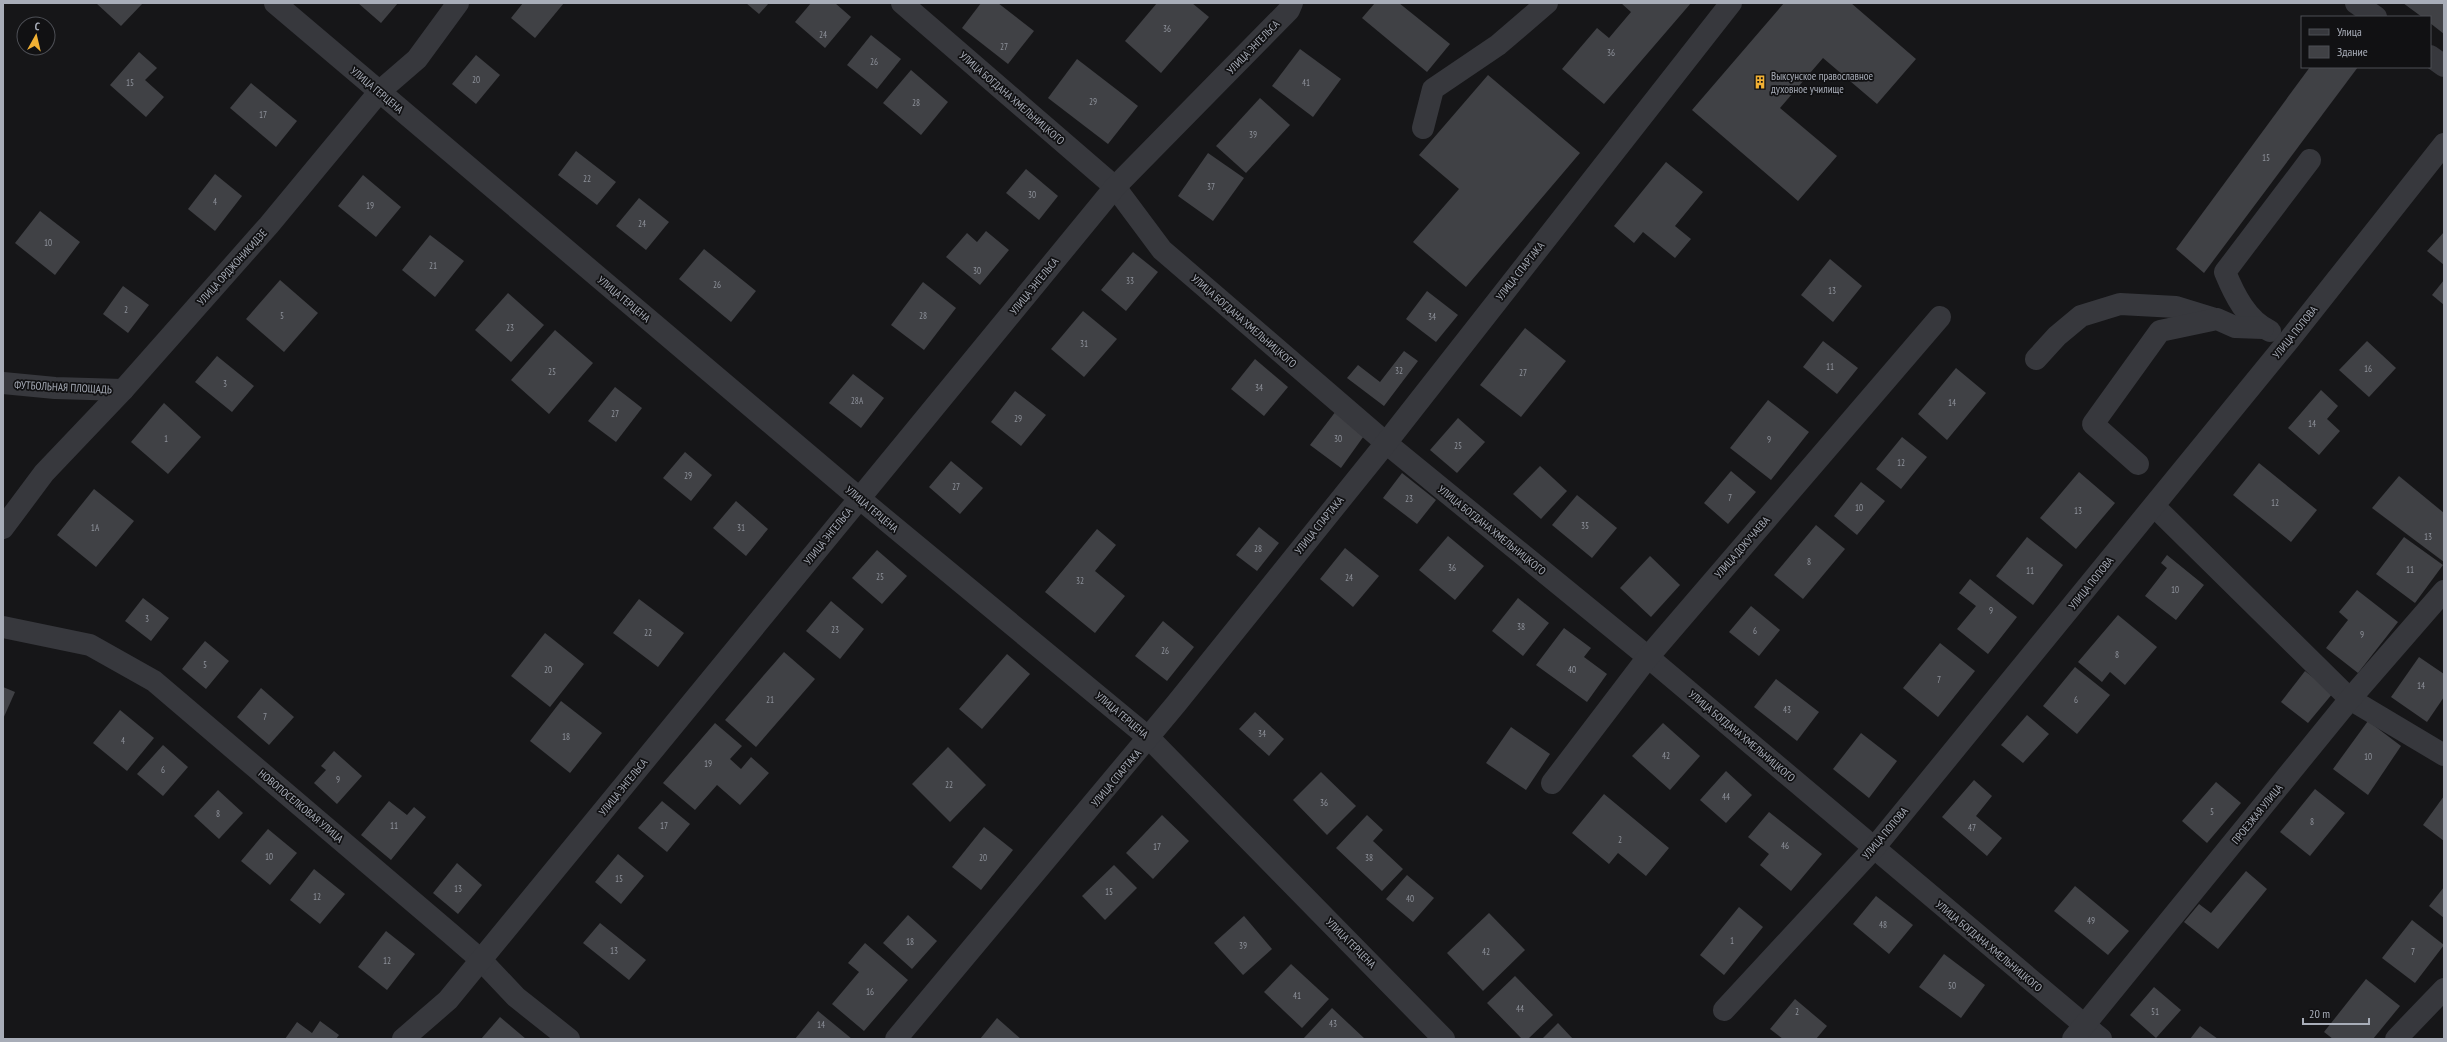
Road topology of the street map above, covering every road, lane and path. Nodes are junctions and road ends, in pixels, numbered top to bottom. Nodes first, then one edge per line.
1 (275, 3) edge
2 (458, 3) edge
3 (902, 3) edge
4 (1547, 3) edge
5 (1731, 3) edge
6 (2356, 3) edge
7 (1291, 7) edge
8 (2375, 16) edge
9 (2431, 57) edge
10 (2444, 66) edge
11 (380, 91) junction
12 (1423, 128) dead end
13 (2444, 144) edge
14 (2310, 160) dead end
15 (1115, 187) junction
16 (1940, 316) dead end
17 (2216, 319) junction
18 (2263, 328) junction
19 (2289, 340) junction
20 (2036, 360) dead end
21 (3, 383) edge
22 (123, 390) junction
23 (1386, 443) junction
24 (2138, 464) dead end
25 (859, 498) junction
26 (2154, 506) junction
27 (3, 528) edge
28 (2444, 590) edge
29 (3, 627) edge
30 (1648, 657) junction
31 (2350, 699) junction
32 (1149, 738) junction
33 (2444, 755) edge
34 (1552, 783) dead end
35 (1874, 848) junction
36 (481, 960) junction
37 (2444, 989) edge
38 (1724, 1010) dead end
39 (2086, 1035) edge
40 (403, 1039) edge
41 (569, 1039) edge
42 (896, 1039) edge
43 (1444, 1039) edge
44 (2396, 1039) edge

1 - 11 street, УЛИЦА ГЕРЦЕНА
2 - 11 street, УЛИЦА ОРДЖОНИКИДЗЕ
3 - 15 street, УЛИЦА БОГДАНА ХМЕЛЬНИЦКОГО
4 - 12 street
5 - 23 street, УЛИЦА СПАРТАКА
6 - 8 street
7 - 15 street, УЛИЦА ЭНГЕЛЬСА
9 - 10 street
11 - 22 street, УЛИЦА ОРДЖОНИКИДЗЕ
11 - 25 street, УЛИЦА ГЕРЦЕНА
13 - 19 street, УЛИЦА ПОПОВА
14 - 18 street
15 - 23 street, УЛИЦА БОГДАНА ХМЕЛЬНИЦКОГО
15 - 25 street, УЛИЦА ЭНГЕЛЬСА
16 - 30 street, УЛИЦА ДОКУЧАЕВА
17 - 18 street
17 - 20 street
17 - 24 street
18 - 19 street
19 - 26 street, УЛИЦА ПОПОВА
21 - 22 street, ФУТБОЛЬНАЯ ПЛОЩАДЬ
22 - 27 street, УЛИЦА ОРДЖОНИКИДЗЕ
23 - 30 street, УЛИЦА БОГДАНА ХМЕЛЬНИЦКОГО
23 - 32 street, УЛИЦА СПАРТАКА
25 - 32 street, УЛИЦА ГЕРЦЕНА
25 - 36 street, УЛИЦА ЭНГЕЛЬСА
26 - 31 street
26 - 35 street, УЛИЦА ПОПОВА
28 - 31 street, ПРОЕЗЖАЯ УЛИЦА
29 - 36 street, НОВОПОСЕЛКОВАЯ УЛИЦА
30 - 34 street, УЛИЦА ДОКУЧАЕВА
30 - 35 street, УЛИЦА БОГДАНА ХМЕЛЬНИЦКОГО
31 - 33 street
31 - 39 street, ПРОЕЗЖАЯ УЛИЦА
32 - 42 street, УЛИЦА СПАРТАКА
32 - 43 street, УЛИЦА ГЕРЦЕНА
35 - 38 street, УЛИЦА ПОПОВА
35 - 39 street, УЛИЦА БОГДАНА ХМЕЛЬНИЦКОГО
36 - 40 street, УЛИЦА ЭНГЕЛЬСА
36 - 41 street, НОВОПОСЕЛКОВАЯ УЛИЦА
37 - 44 street

